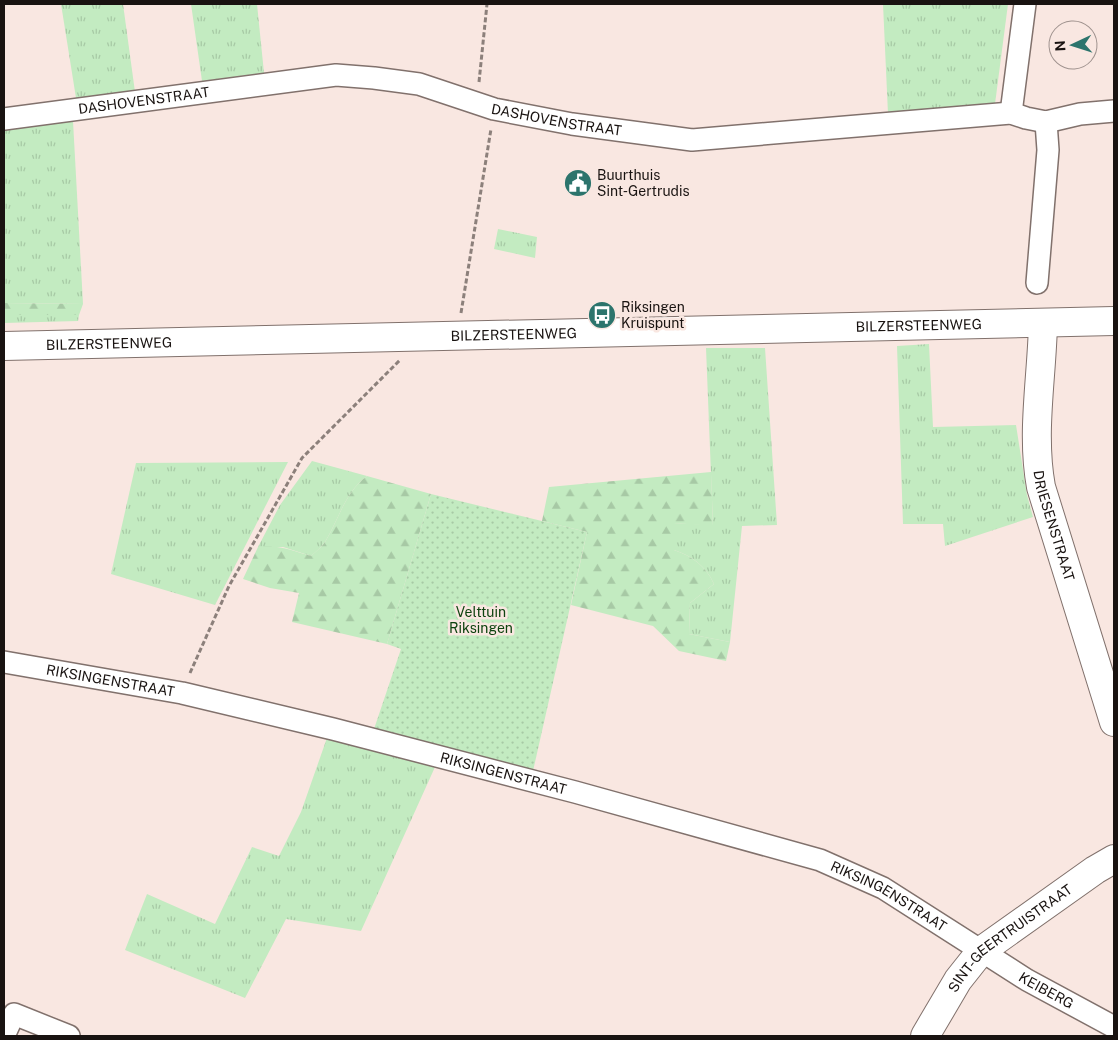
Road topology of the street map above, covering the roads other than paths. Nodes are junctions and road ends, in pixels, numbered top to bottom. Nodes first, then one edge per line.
1 (1025, 4) edge
2 (1114, 111) edge
3 (1011, 113) junction
4 (4, 118) edge
5 (1046, 122) junction
6 (1037, 283) dead end
7 (1114, 321) edge
8 (1043, 323) junction
9 (4, 346) edge
10 (4, 662) edge
11 (1114, 722) edge
12 (1114, 858) edge
13 (981, 951) junction
14 (1114, 1028) edge
15 (4, 1036) edge
16 (69, 1036) edge
17 (925, 1036) edge

1 - 3 street
2 - 5 street, DASHOVENSTRAAT
3 - 4 street, DASHOVENSTRAAT
3 - 5 street, DASHOVENSTRAAT
5 - 6 street
7 - 8 main road, BILZERSTEENWEG
8 - 9 main road, BILZERSTEENWEG
8 - 11 main road, DRIESENSTRAAT
10 - 13 street, RIKSINGENSTRAAT
12 - 13 main road, SINT-GEERTRUISTRAAT
13 - 14 street, KEIBERG
13 - 17 main road, SINT-GEERTRUISTRAAT
15 - 16 street

